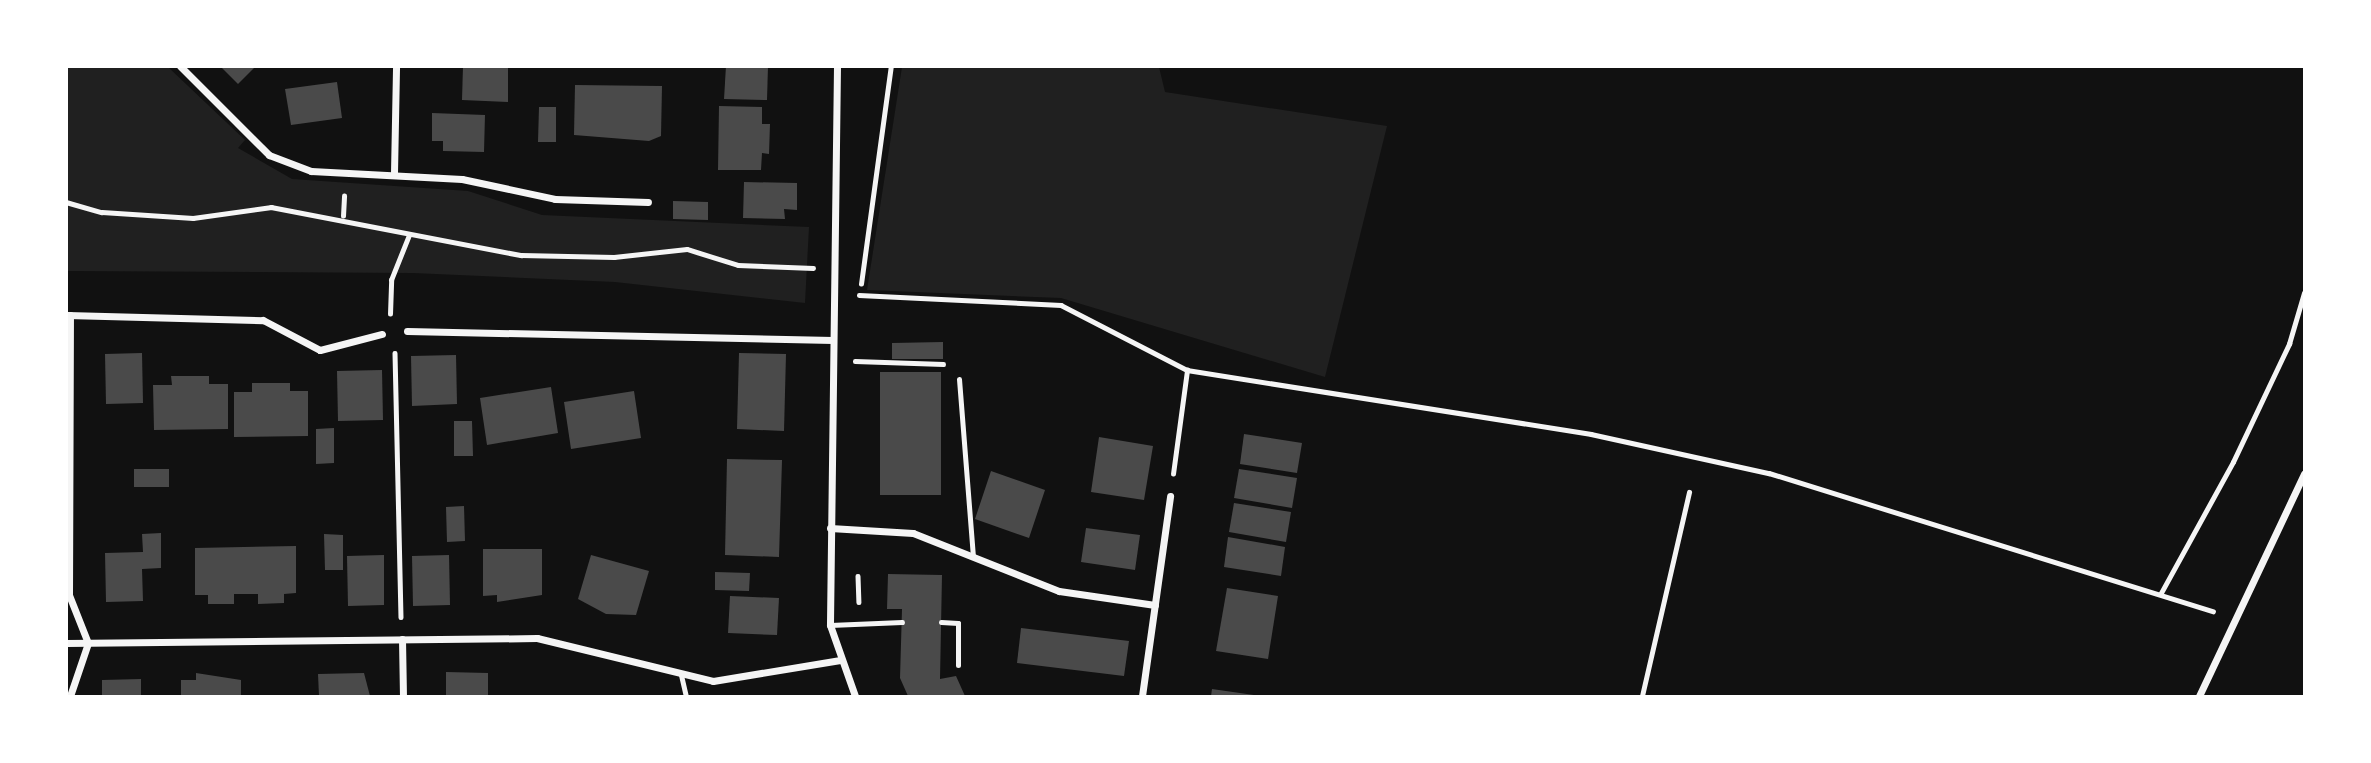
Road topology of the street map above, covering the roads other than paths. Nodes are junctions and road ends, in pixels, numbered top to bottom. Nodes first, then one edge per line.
1 (180, 66) edge
2 (396, 66) edge
3 (837, 66) edge
4 (394, 173) junction
5 (648, 202) dead end
6 (68, 315) edge
7 (407, 331) dead end
8 (382, 334) dead end
9 (833, 340) junction
10 (959, 379) road end
11 (2305, 474) edge
12 (1170, 496) road end
13 (831, 528) junction
14 (973, 556) junction
15 (1155, 606) junction
16 (902, 622) dead end
17 (941, 622) dead end
18 (830, 625) junction
19 (402, 639) junction
20 (66, 643) edge
21 (88, 643) junction
22 (840, 660) junction
23 (958, 665) dead end
24 (681, 675) junction
25 (70, 696) edge
26 (403, 696) edge
27 (686, 696) edge
28 (855, 696) edge
29 (1142, 696) edge
30 (2199, 696) edge

1 - 4 street
2 - 4 street
3 - 9 street
4 - 5 street
6 - 8 street
6 - 21 street
7 - 9 street
9 - 13 street
10 - 14 lane
11 - 30 street
12 - 15 street
13 - 14 street
13 - 18 street
14 - 15 street
15 - 29 street
16 - 18 lane
17 - 23 lane
18 - 22 street
19 - 21 street
19 - 24 street
19 - 26 street
20 - 21 street
21 - 25 street
22 - 24 street
22 - 28 street
24 - 27 lane

